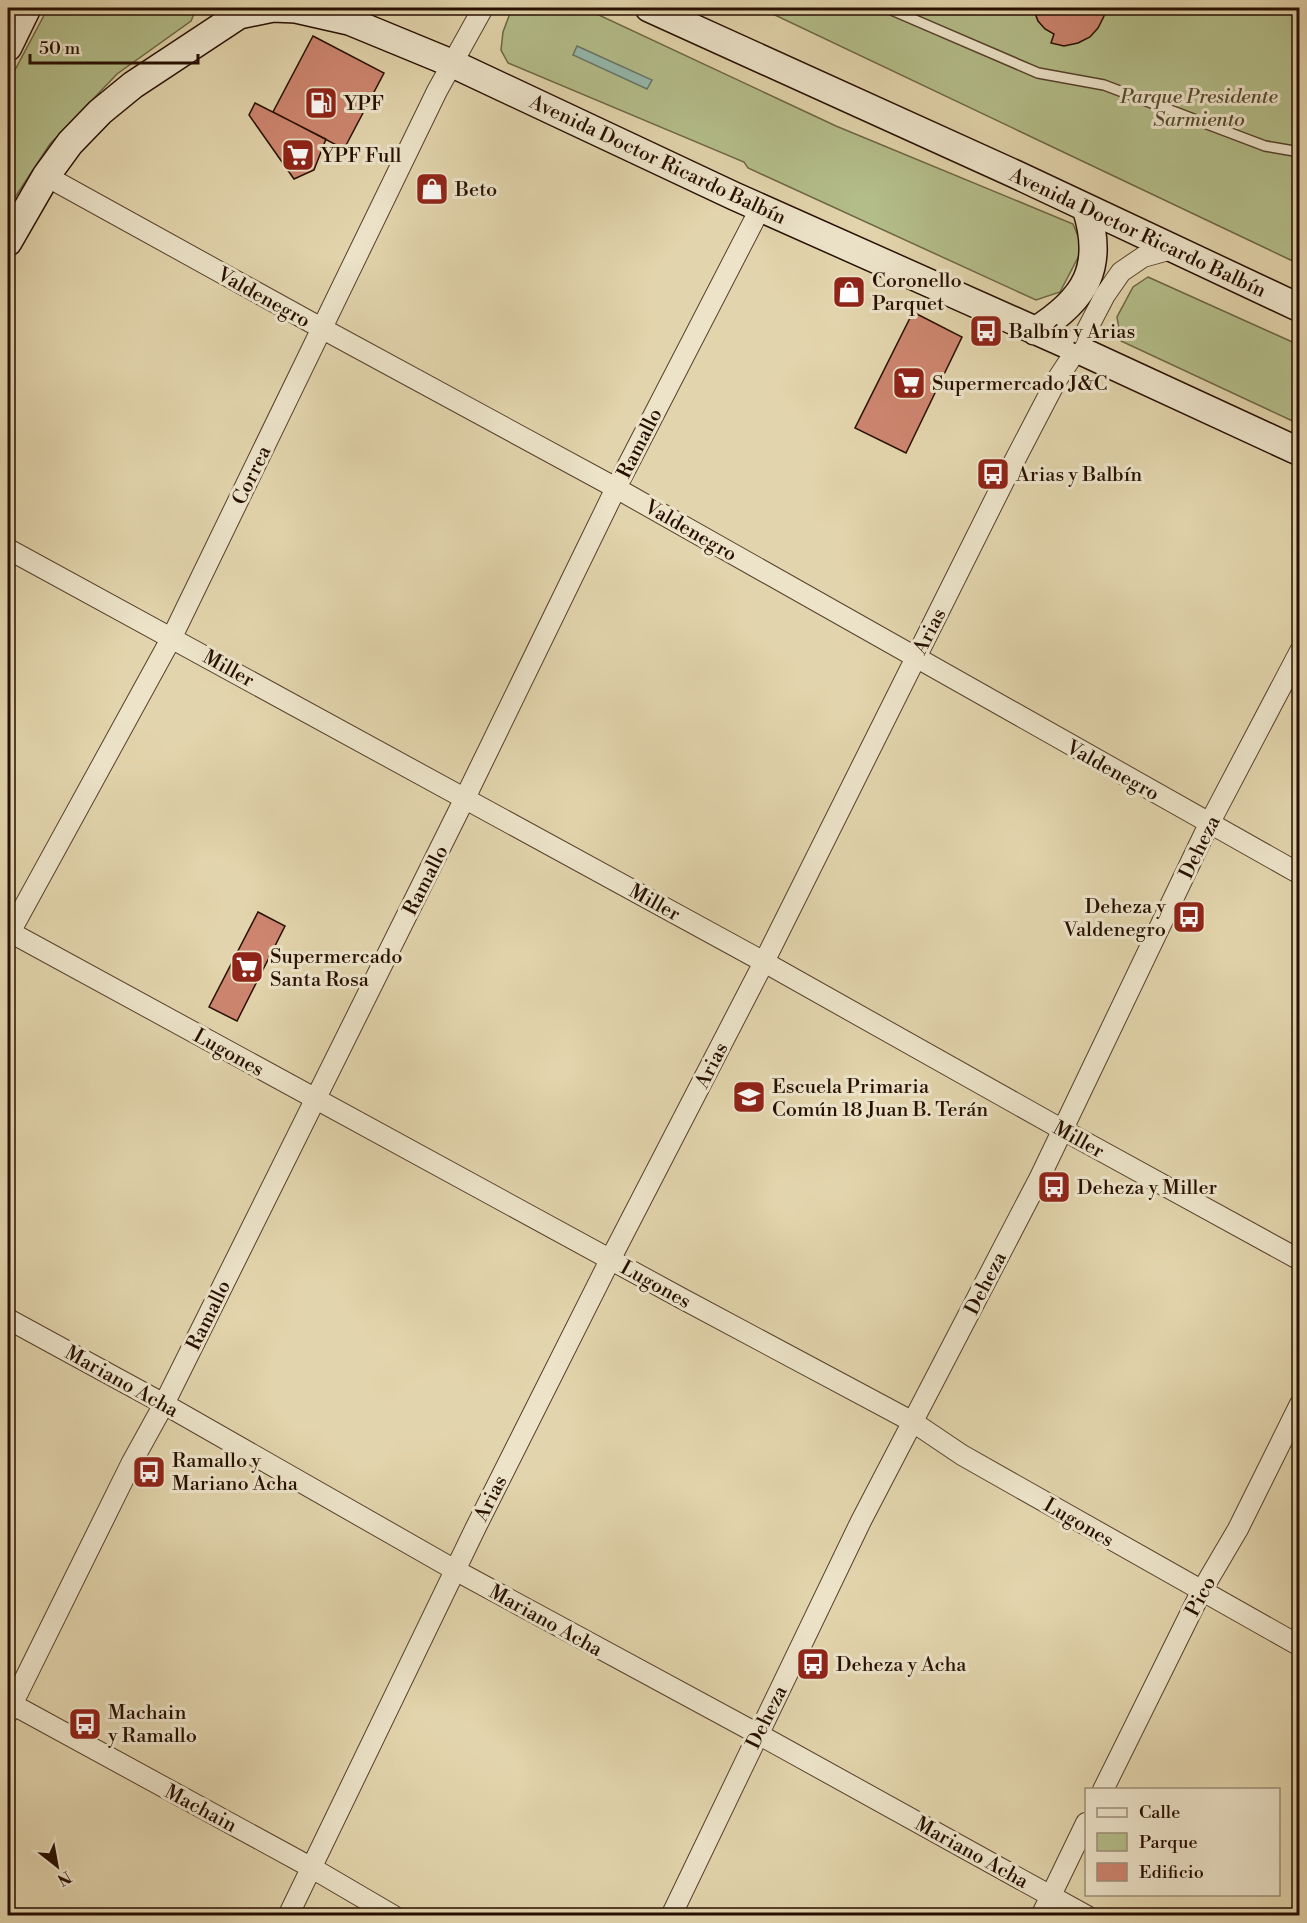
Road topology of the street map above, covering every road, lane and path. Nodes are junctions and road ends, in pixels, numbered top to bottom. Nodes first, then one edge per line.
1 (27, 8) edge
2 (483, 8) edge
3 (649, 8) edge
4 (887, 8) edge
5 (232, 10) edge
6 (8, 47) edge
7 (452, 63) junction
8 (1299, 152) edge
9 (46, 176) junction
10 (761, 207) junction
11 (1086, 208) junction
12 (8, 242) edge
13 (1172, 249) junction
14 (1299, 308) edge
15 (323, 330) junction
16 (1035, 331) junction
17 (1077, 349) junction
18 (1299, 452) edge
19 (616, 488) junction
20 (8, 549) edge
21 (172, 637) junction
22 (1299, 651) edge
23 (915, 658) junction
24 (465, 798) junction
25 (1209, 824) junction
26 (1299, 874) edge
27 (8, 933) edge
28 (764, 962) junction
29 (315, 1099) junction
30 (1063, 1130) junction
31 (610, 1260) junction
32 (1299, 1260) edge
33 (8, 1319) edge
34 (164, 1404) junction
35 (1299, 1404) edge
36 (913, 1422) junction
37 (455, 1570) junction
38 (1201, 1592) junction
39 (1299, 1646) edge
40 (9, 1707) edge
41 (758, 1734) junction
42 (1104, 1788) edge
43 (1085, 1825) edge
44 (312, 1868) junction
45 (1051, 1896) junction
46 (288, 1916) edge
47 (394, 1916) edge
48 (670, 1916) edge
49 (1041, 1916) edge
50 (1087, 1916) edge

1 - 6 main road
2 - 7 street, Correa
3 - 11 main road, Avenida Doctor Ricardo Balbín
4 - 8 lane
5 - 7 main road, Avenida Doctor Ricardo Balbín
5 - 9 main road, Avenida Doctor Ricardo Balbín
7 - 10 main road, Avenida Doctor Ricardo Balbín
7 - 15 street, Correa
9 - 12 main road, Avenida Doctor Ricardo Balbín
9 - 15 street, Valdenegro
10 - 16 main road, Avenida Doctor Ricardo Balbín
10 - 19 street, Ramallo
11 - 13 main road, Avenida Doctor Ricardo Balbín
11 - 16 main road
13 - 14 main road, Avenida Doctor Ricardo Balbín
13 - 17 street, Arias
15 - 19 street, Valdenegro
15 - 21 street, Correa
16 - 17 main road, Avenida Doctor Ricardo Balbín
17 - 18 main road, Avenida Doctor Ricardo Balbín
17 - 23 street, Arias
19 - 23 street, Valdenegro
19 - 24 street, Ramallo
20 - 21 street, Miller
21 - 24 street, Miller
21 - 27 street, Correa
22 - 25 street, Deheza
23 - 25 street, Valdenegro
23 - 28 street, Arias
24 - 28 street, Miller
24 - 29 street, Ramallo
25 - 26 street, Valdenegro
25 - 30 street, Deheza
27 - 29 street, Lugones
28 - 30 street, Miller
28 - 31 street, Arias
29 - 31 street, Lugones
29 - 34 street, Ramallo
30 - 32 street, Miller
30 - 36 street, Deheza
31 - 36 street, Lugones
31 - 37 street, Arias
33 - 34 street, Mariano Acha
34 - 37 street, Mariano Acha
34 - 40 street, Ramallo
35 - 38 street, Pico
36 - 38 street, Lugones
36 - 41 street, Deheza
37 - 41 street, Mariano Acha
37 - 44 street, Arias
38 - 39 street, Lugones
38 - 42 street, Pico
40 - 44 street, Machain
41 - 45 street, Mariano Acha
41 - 48 street, Deheza
43 - 45 street
44 - 46 street, Arias
44 - 47 street, Machain
45 - 49 street
45 - 50 street, Mariano Acha

